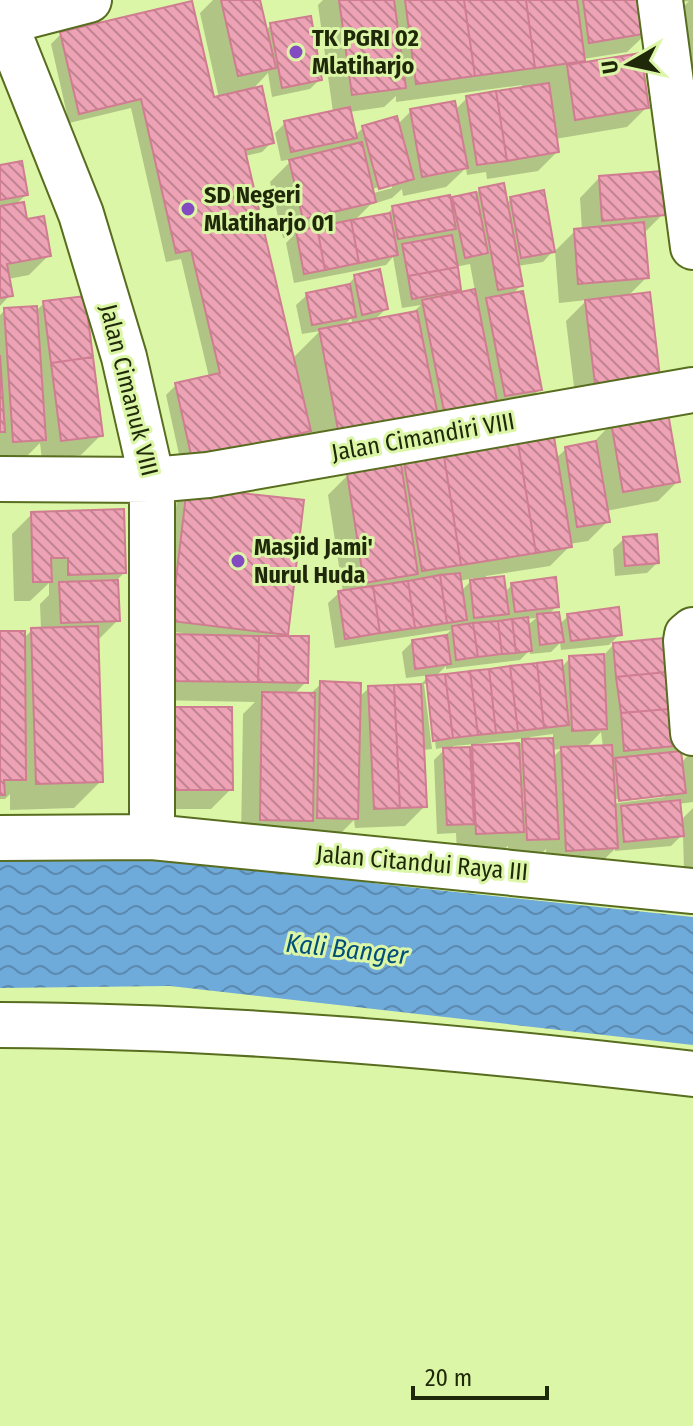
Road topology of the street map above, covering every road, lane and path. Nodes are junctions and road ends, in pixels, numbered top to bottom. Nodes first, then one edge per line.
1 (89, 0) edge
2 (660, 0) edge
3 (2, 16) edge
4 (693, 247) edge
5 (693, 390) edge
6 (0, 479) edge
7 (152, 480) junction
8 (693, 630) edge
9 (693, 733) edge
10 (152, 837) junction
11 (0, 838) edge
12 (693, 891) edge
13 (0, 1025) edge
14 (693, 1074) edge

1 - 3 street
2 - 4 street
3 - 7 street, Jalan Cimanuk VIII
5 - 7 street, Jalan Cimandiri VIII
6 - 7 street, Jalan Cimandiri VIII
7 - 10 street, Jalan Cimanuk VIII
8 - 9 street
10 - 11 street, Jalan Citandui Raya III
10 - 12 street, Jalan Citandui Raya III
13 - 14 street

